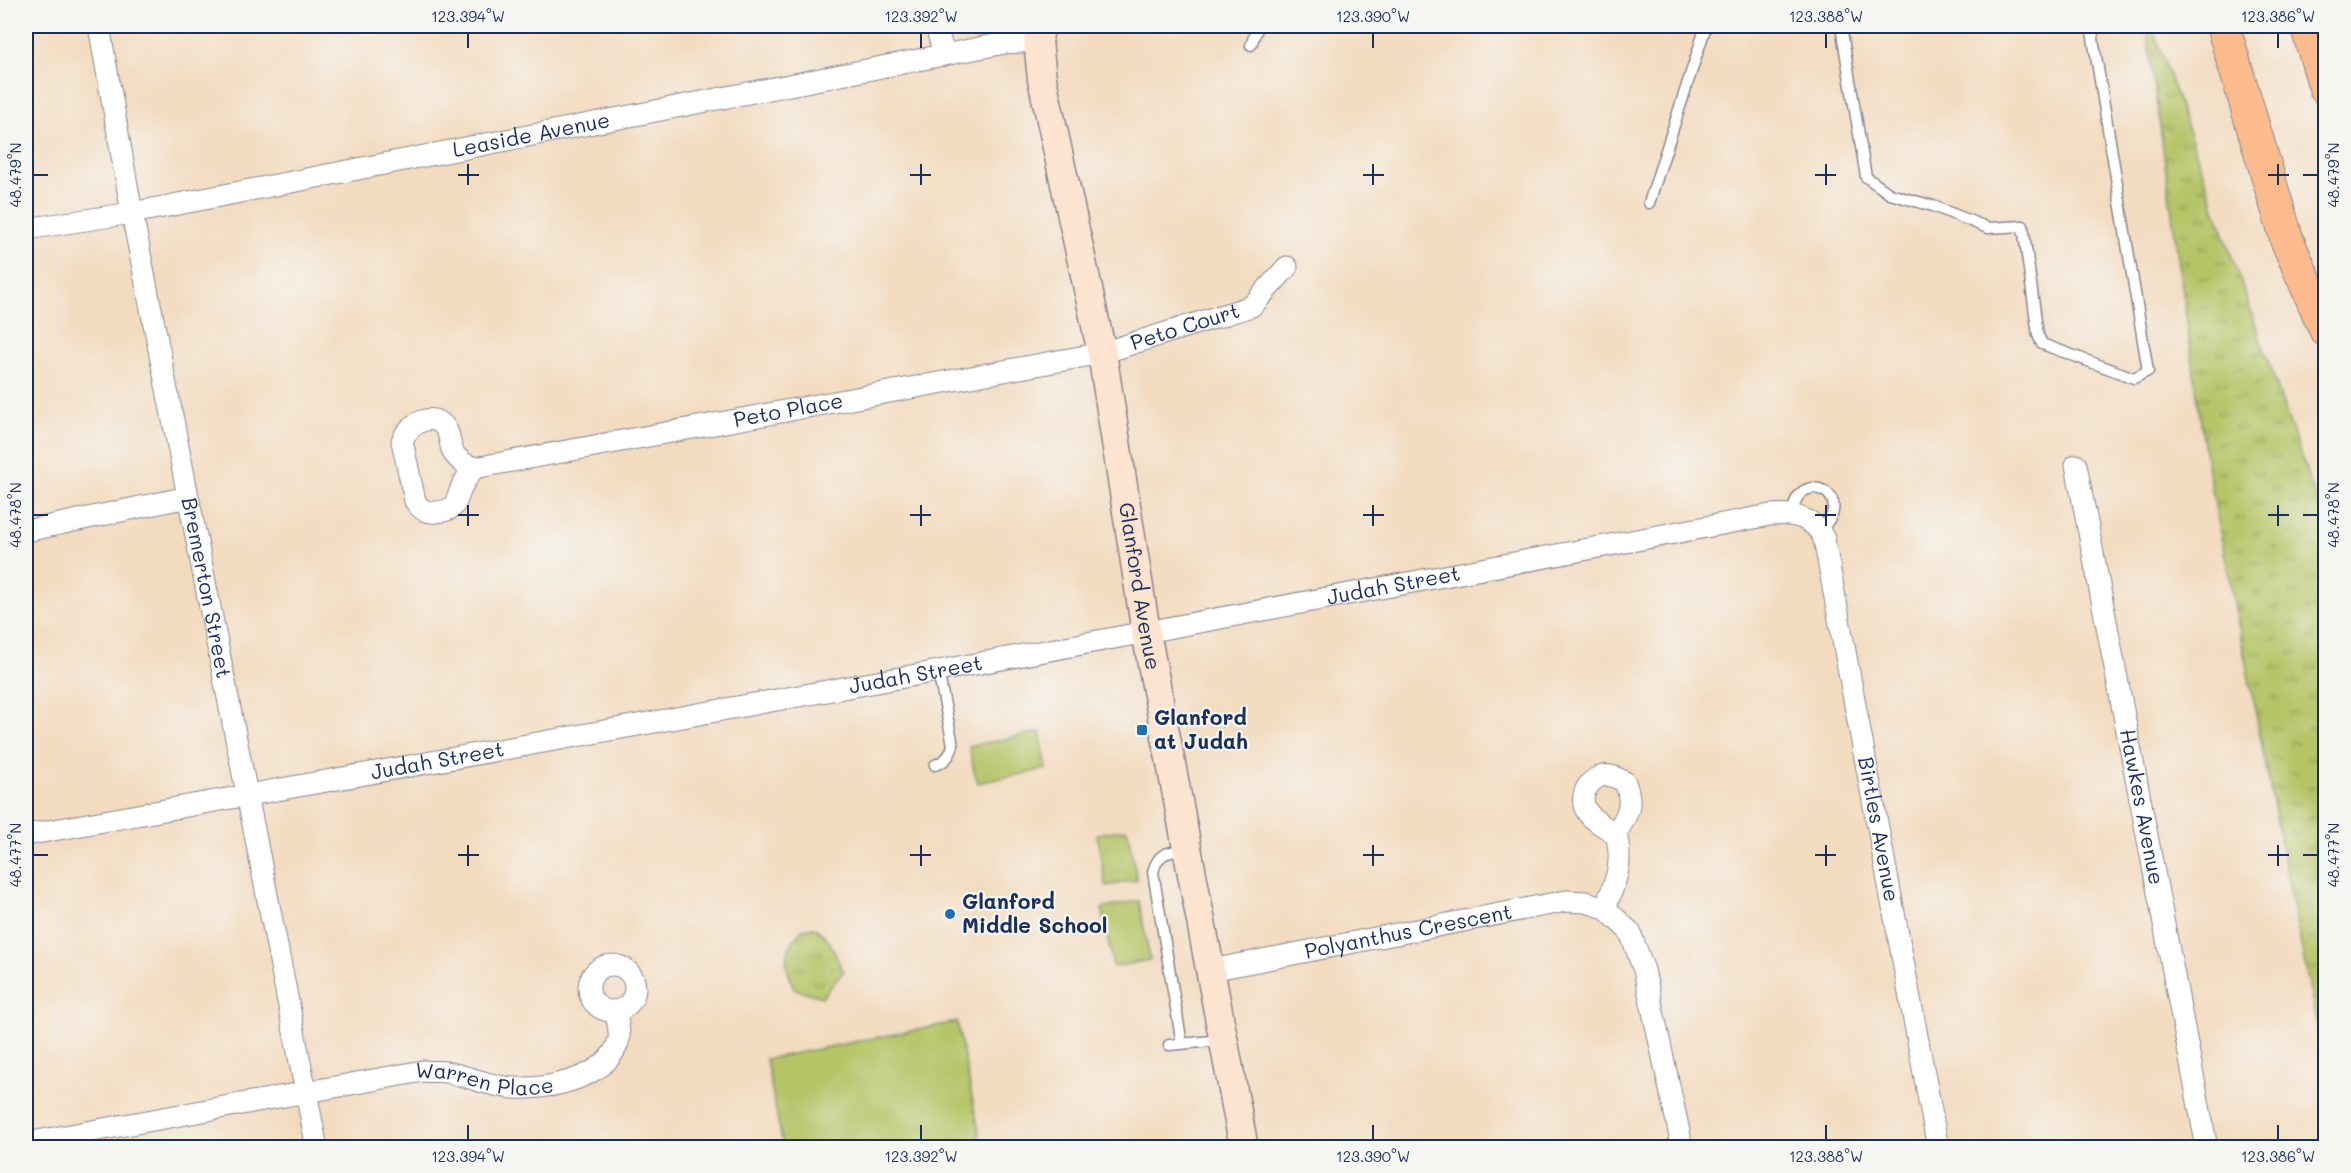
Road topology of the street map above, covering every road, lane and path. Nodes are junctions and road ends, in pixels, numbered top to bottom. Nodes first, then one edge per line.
1 (99, 26) edge
2 (936, 26) edge
3 (1258, 26) edge
4 (1706, 26) edge
5 (1841, 26) edge
6 (2091, 26) edge
7 (2223, 26) edge
8 (2241, 26) edge
9 (2307, 26) edge
10 (1039, 33) edge
11 (1251, 45) dead end
12 (944, 55) junction
13 (2325, 89) edge
14 (1649, 203) dead end
15 (132, 213) junction
16 (26, 229) edge
17 (1287, 267) dead end
18 (2325, 310) edge
19 (2325, 330) edge
20 (1102, 353) junction
21 (2076, 465) dead end
22 (474, 468) dead end
23 (188, 497) junction
24 (1805, 521) joint
25 (26, 531) edge
26 (1146, 632) junction
27 (938, 671) junction
28 (935, 765) dead end
29 (248, 795) junction
30 (1616, 834) dead end
31 (26, 835) edge
32 (1187, 849) junction
33 (1605, 908) junction
34 (1210, 970) junction
35 (616, 1012) dead end
36 (1224, 1040) junction
37 (1182, 1044) junction
38 (1169, 1045) dead end
39 (305, 1091) junction
40 (26, 1143) edge
41 (317, 1148) edge
42 (1244, 1148) edge
43 (1678, 1148) edge
44 (1938, 1148) edge
45 (2207, 1148) edge

1 - 15 street, Bremerton Street
2 - 12 street
3 - 11 lane
4 - 14 lane
5 - 6 lane
7 - 19 highway
8 - 18 highway
9 - 13 highway
10 - 12 street, Leaside Avenue
10 - 20 main road, Glanford Avenue
12 - 15 street, Leaside Avenue
15 - 16 street, Leaside Avenue
15 - 23 street, Bremerton Street
17 - 20 street, Peto Court
20 - 22 street, Peto Place
20 - 26 main road, Glanford Avenue
21 - 45 street, Hawkes Avenue
23 - 25 street
23 - 29 street, Bremerton Street
24 - 26 street, Judah Street
24 - 44 street, Birtles Avenue
26 - 27 street, Judah Street
26 - 32 main road, Glanford Avenue
27 - 28 lane
27 - 29 street, Judah Street
29 - 31 street, Judah Street
29 - 39 street, Bremerton Street
30 - 33 street
32 - 34 main road, Glanford Avenue
32 - 37 lane
33 - 34 street, Polyanthus Crescent
33 - 43 street
34 - 36 main road, Glanford Avenue
35 - 39 street, Warren Place
36 - 37 lane
36 - 42 main road, Glanford Avenue
37 - 38 lane
39 - 40 street, Warren Place
39 - 41 street, Bremerton Street

